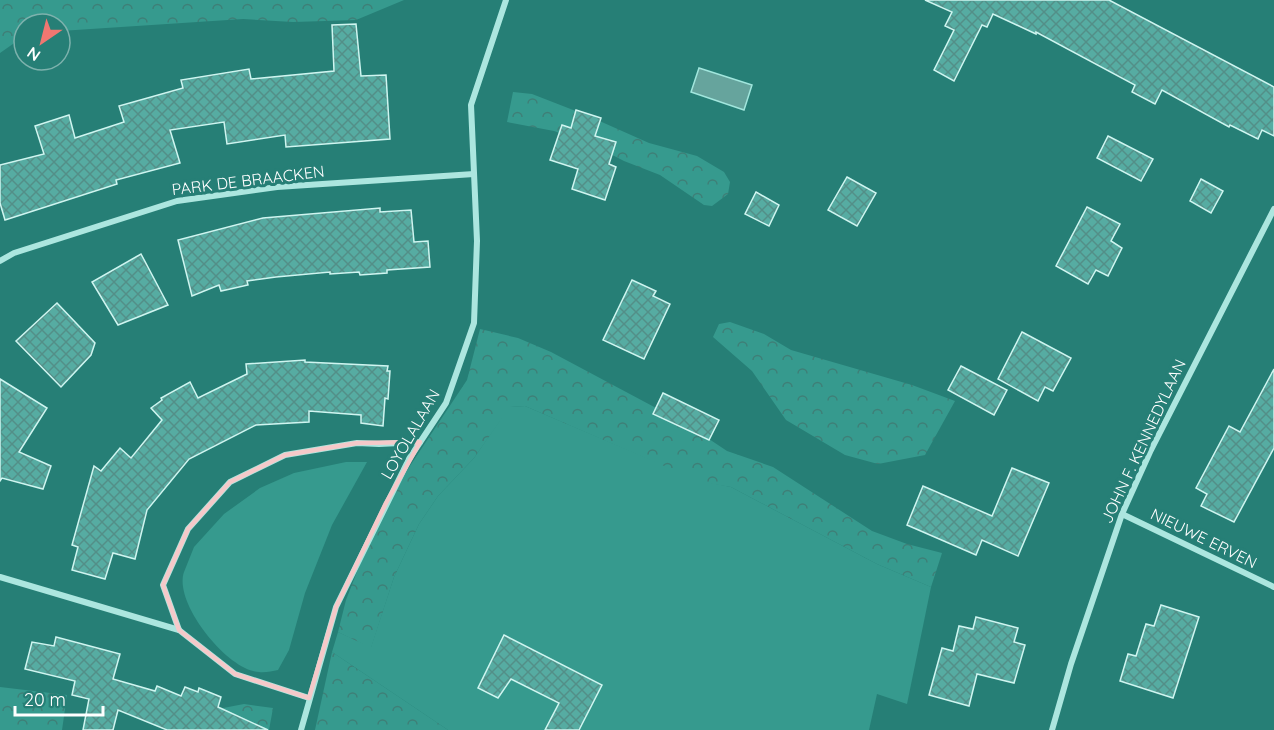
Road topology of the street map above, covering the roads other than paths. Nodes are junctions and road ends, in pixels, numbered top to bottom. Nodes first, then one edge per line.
1 (506, 0) edge
2 (474, 174) junction
3 (1274, 209) edge
4 (0, 261) edge
5 (420, 442) junction
6 (1122, 514) junction
7 (0, 577) edge
8 (1274, 587) edge
9 (178, 630) junction
10 (309, 698) junction
11 (301, 730) edge
12 (1052, 730) edge

1 - 2 street, LOYOLALAAN
2 - 4 street, PARK DE BRAACKEN
2 - 5 street, LOYOLALAAN
3 - 6 street, JOHN F. KENNEDYLAAN
5 - 9 street
5 - 10 street, LOYOLALAAN
6 - 8 street, NIEUWE ERVEN
6 - 12 street, JOHN F. KENNEDYLAAN
7 - 9 street
9 - 10 street
10 - 11 street, LOYOLALAAN

